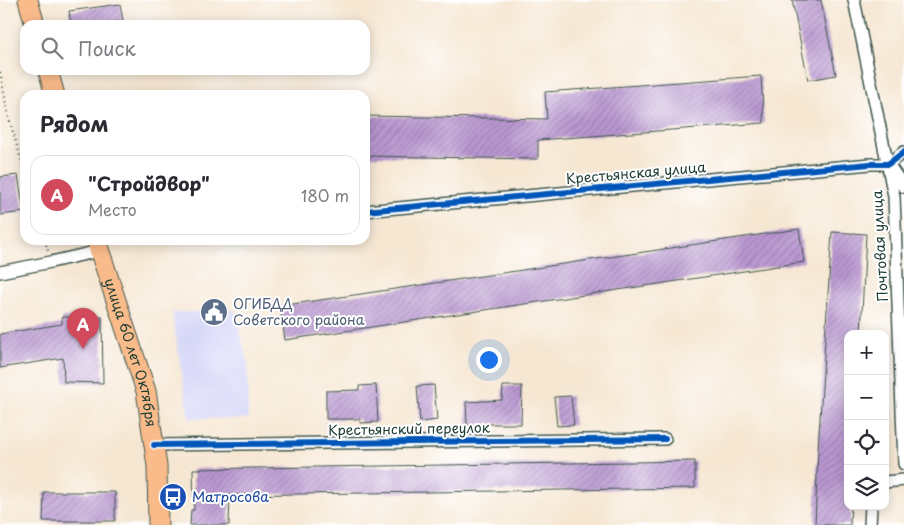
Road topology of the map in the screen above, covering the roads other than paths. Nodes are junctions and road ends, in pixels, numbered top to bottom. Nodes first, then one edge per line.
1 (28, 0) edge
2 (854, 0) edge
3 (34, 20) edge
4 (49, 75) edge
5 (54, 90) edge
6 (904, 152) edge
7 (888, 164) junction
8 (904, 187) edge
9 (370, 211) edge
10 (98, 246) edge
11 (0, 272) edge
12 (665, 439) dead end
13 (154, 445) junction
14 (904, 464) edge
15 (904, 480) edge
16 (889, 482) edge
17 (871, 510) edge
18 (158, 525) edge
19 (870, 525) edge

1 - 3 main road
2 - 7 street, Почтовая улица
4 - 5 main road
6 - 7 street
7 - 8 street
7 - 9 street, Крестьянская улица
7 - 14 street, Почтовая улица
10 - 11 street
10 - 13 main road, улица 60 лет Октября
12 - 13 street, Крестьянский переулок
13 - 18 main road, улица 60 лет Октября
15 - 16 street
17 - 19 street

